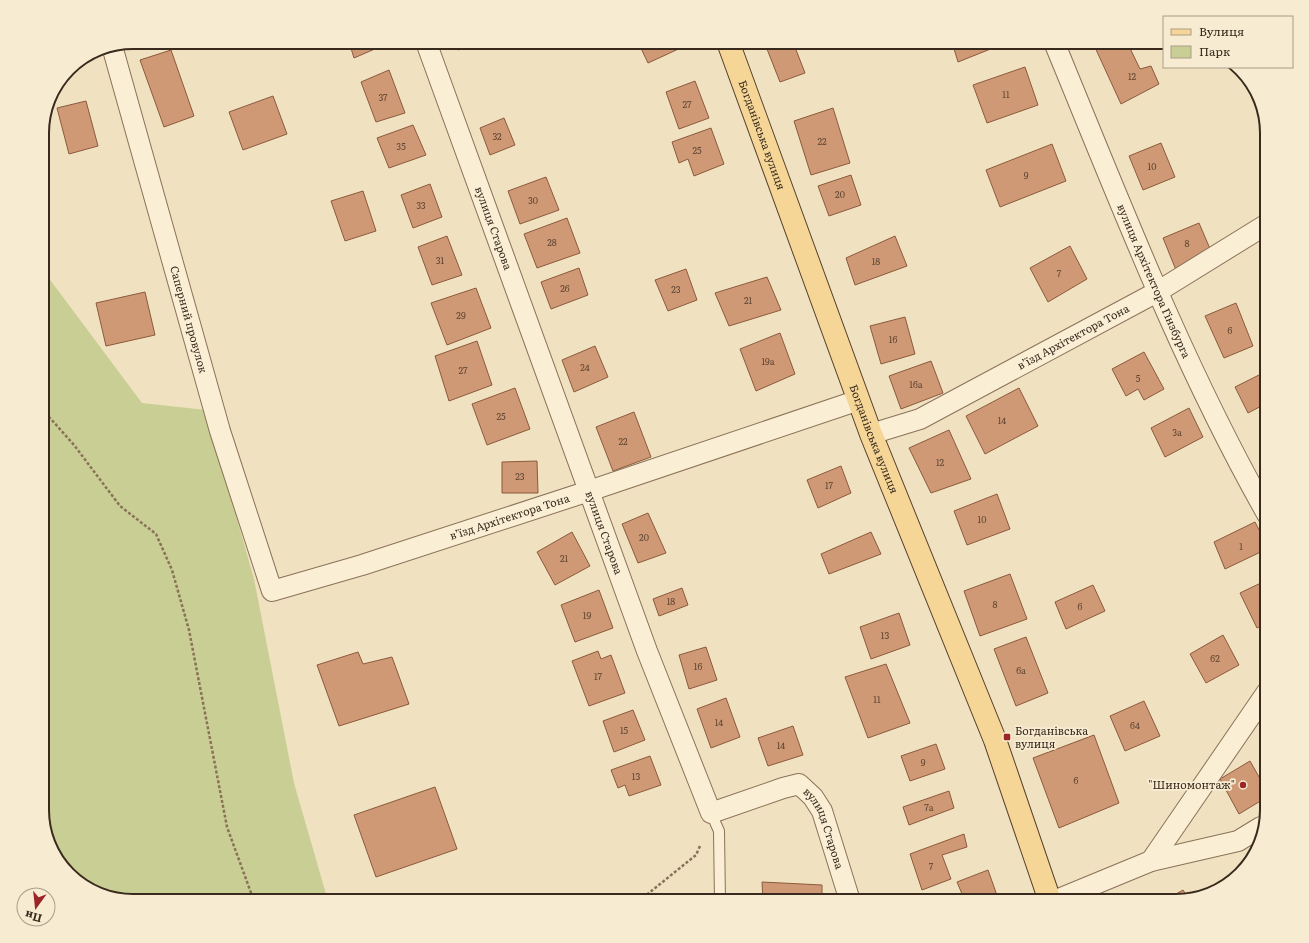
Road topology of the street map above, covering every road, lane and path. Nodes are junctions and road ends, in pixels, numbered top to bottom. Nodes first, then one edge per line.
1 (429, 49) edge
2 (731, 49) edge
3 (1057, 49) edge
4 (114, 52) edge
5 (1260, 228) edge
6 (1157, 292) junction
7 (860, 400) junction
8 (49, 417) edge
9 (871, 434) junction
10 (589, 491) junction
11 (1260, 502) edge
12 (272, 591) joint
13 (1260, 702) edge
14 (714, 818) junction
15 (1257, 829) edge
16 (1151, 861) junction
17 (252, 894) edge
18 (648, 894) edge
19 (720, 894) edge
20 (848, 894) edge
21 (1048, 894) edge
22 (1071, 894) edge

1 - 10 street, вулиця Старова
2 - 7 main road, Богданівська вулиця
3 - 6 street, вулиця Архітектора Гінзбурга
4 - 12 street, Саперний провулок
5 - 6 street, в’їзд Архітектора Тона
6 - 9 street, в’їзд Архітектора Тона
6 - 11 street, вулиця Архітектора Гінзбурга
7 - 9 main road, Богданівська вулиця
7 - 10 street, в’їзд Архітектора Тона
8 - 17 path
9 - 21 main road, Богданівська вулиця
10 - 12 street, в’їзд Архітектора Тона
10 - 14 street, вулиця Старова
13 - 16 street
14 - 18 path
14 - 19 lane
14 - 20 street, вулиця Старова
15 - 16 street
16 - 22 street

